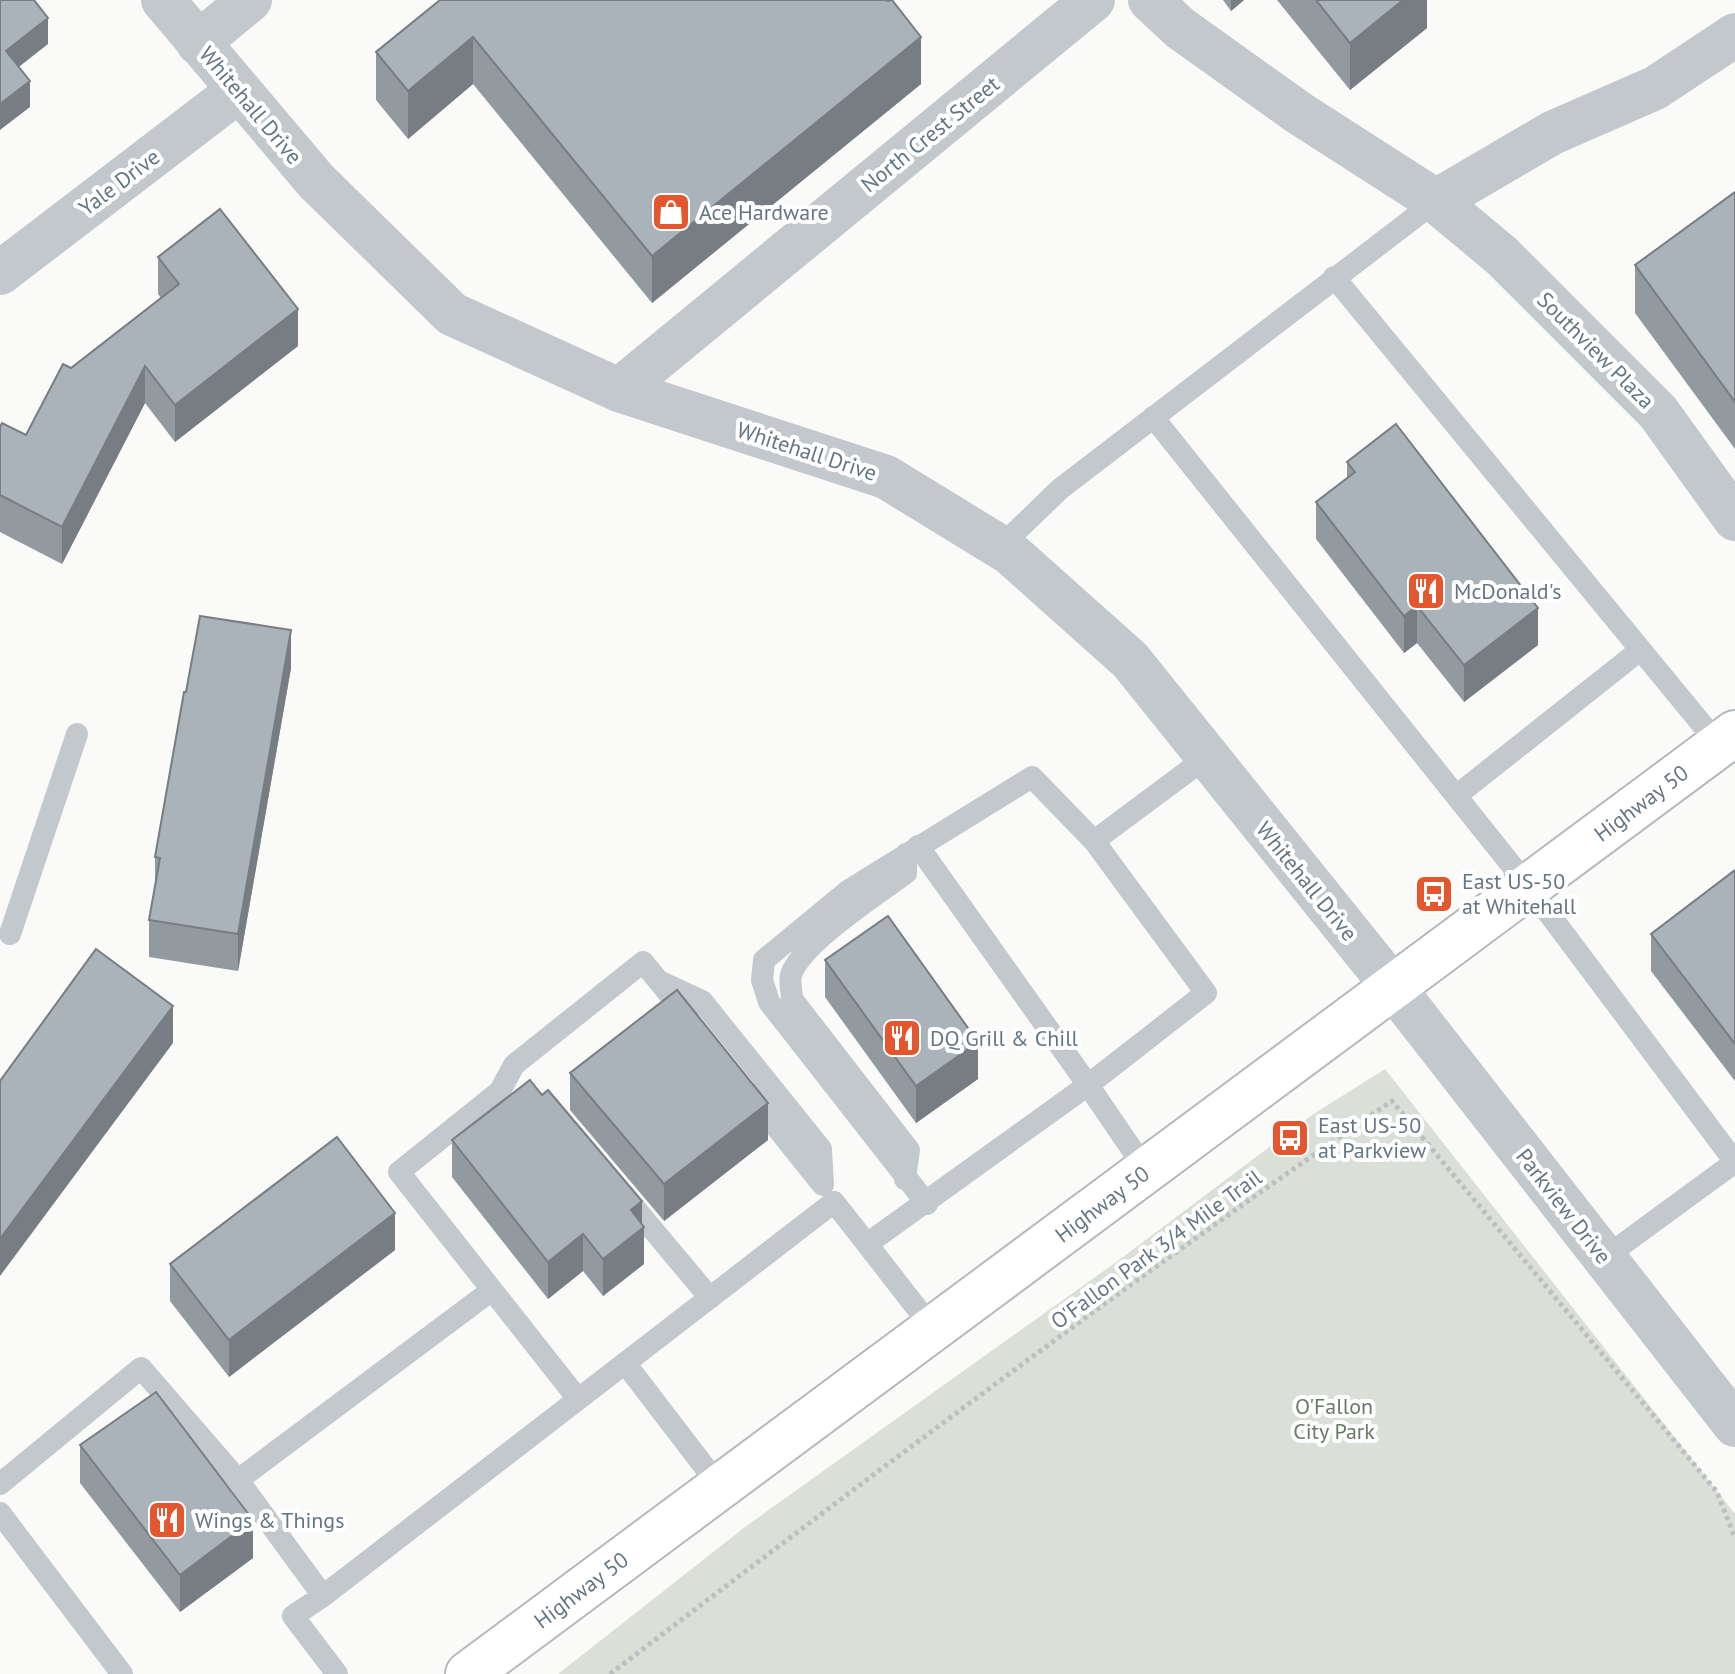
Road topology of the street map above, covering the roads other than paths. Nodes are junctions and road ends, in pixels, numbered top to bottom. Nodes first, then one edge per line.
1 (163, 0) edge
2 (250, 0) edge
3 (1093, 0) edge
4 (1150, 0) edge
5 (1735, 35) edge
6 (198, 43) junction
7 (238, 91) junction
8 (1436, 201) junction
9 (0, 273) edge
10 (1334, 277) junction
11 (619, 390) junction
12 (1153, 417) junction
13 (1735, 519) edge
14 (1000, 547) junction
15 (1639, 651) junction
16 (77, 734) dead end
17 (1727, 739) edge
18 (1207, 757) junction
19 (1456, 796) junction
20 (1094, 841) junction
21 (912, 850) junction
22 (1529, 887) junction
23 (3, 938) edge
24 (1393, 987) junction
25 (514, 1065) junction
26 (1088, 1085) junction
27 (533, 1088) edge
28 (1146, 1170) junction
29 (905, 1179) junction
30 (612, 1181) edge
31 (834, 1202) junction
32 (927, 1204) junction
33 (867, 1244) junction
34 (1604, 1258) junction
35 (492, 1290) junction
36 (710, 1298) junction
37 (933, 1329) junction
38 (625, 1363) junction
39 (578, 1399) junction
40 (1735, 1425) edge
41 (238, 1480) junction
42 (0, 1484) edge
43 (720, 1487) junction
44 (0, 1513) edge
45 (323, 1596) junction
46 (122, 1674) edge
47 (337, 1674) edge
48 (468, 1674) edge

1 - 6 street, Whitehall Drive
2 - 6 street
3 - 11 street, North Crest Street
4 - 8 street, Southview Plaza
5 - 8 street
6 - 7 street, Whitehall Drive
7 - 9 street, Yale Drive
7 - 11 street, Whitehall Drive
8 - 10 lane
8 - 13 street, Southview Plaza
10 - 12 lane
10 - 15 lane
11 - 14 street, Whitehall Drive
12 - 14 lane
12 - 19 lane
14 - 18 street, Whitehall Drive
15 - 17 lane
15 - 19 lane
16 - 23 lane
17 - 22 main road, Highway 50
18 - 20 lane
18 - 24 street, Whitehall Drive
19 - 22 lane
20 - 21 lane
20 - 26 lane
21 - 26 lane
21 - 29 lane
21 - 29 lane
22 - 24 main road, Highway 50
22 - 34 lane
24 - 28 main road, Highway 50
24 - 34 street, Parkview Drive
25 - 27 lane
25 - 31 lane
25 - 35 lane
26 - 28 lane
26 - 32 lane
28 - 37 main road, Highway 50
29 - 32 lane
30 - 36 lane
31 - 33 lane
31 - 36 lane
32 - 33 lane
33 - 37 lane
34 - 40 street, Parkview Drive
35 - 39 lane
35 - 41 lane
36 - 38 lane
37 - 43 main road, Highway 50
38 - 39 lane
38 - 43 lane
39 - 45 lane
41 - 42 lane
41 - 45 lane
43 - 48 main road, Highway 50
44 - 46 lane
45 - 47 lane

